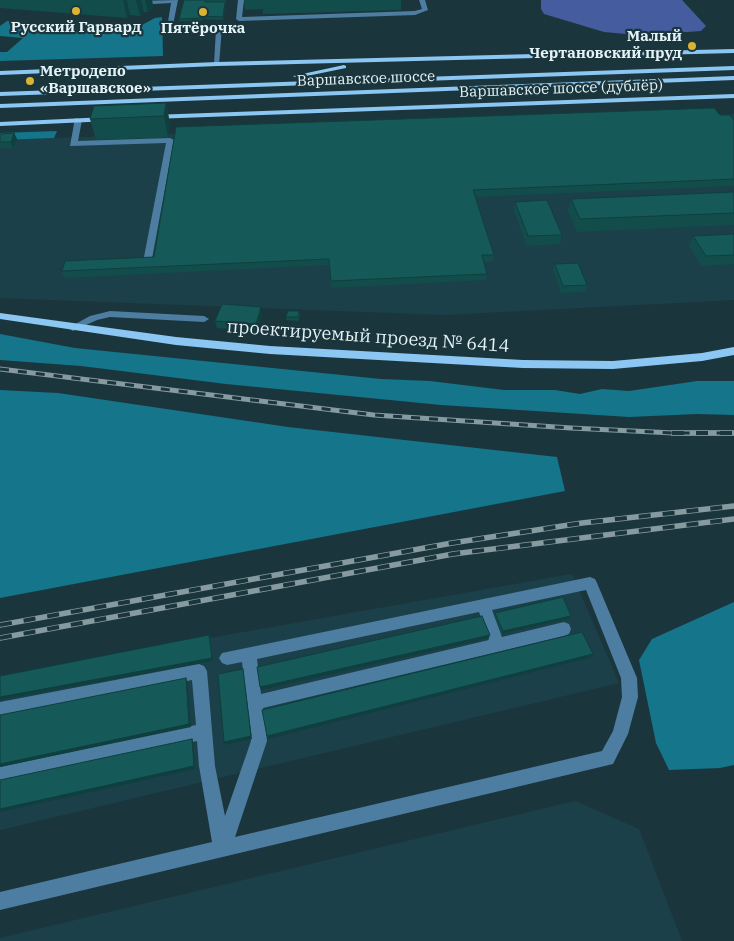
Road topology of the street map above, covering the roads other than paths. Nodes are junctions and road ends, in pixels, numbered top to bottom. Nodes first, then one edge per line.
1 (175, 0) edge
2 (241, 0) edge
3 (422, 0) edge
4 (125, 3) dead end
5 (688, 52) joint
6 (734, 52) edge
7 (403, 59) junction
8 (217, 64) junction
9 (734, 68) edge
10 (0, 73) edge
11 (734, 78) edge
12 (238, 84) junction
13 (349, 93) junction
14 (0, 94) edge
15 (734, 96) edge
16 (690, 98) junction
17 (0, 106) edge
18 (146, 118) edge
19 (118, 119) edge
20 (78, 120) junction
21 (0, 124) edge
22 (148, 262) edge
23 (0, 316) edge
24 (204, 319) dead end
25 (73, 328) junction
26 (734, 351) edge
27 (483, 605) junction
28 (564, 629) dead end
29 (498, 645) junction
30 (249, 653) junction
31 (228, 658) dead end
32 (254, 703) junction
33 (0, 710) edge
34 (204, 731) junction
35 (0, 774) edge
36 (222, 849) junction
37 (0, 901) edge

1 - 4 street
1 - 8 street
2 - 3 street
5 - 6 street
5 - 7 main road, Варшавское шоссе (дублёр)
7 - 8 main road, Варшавское шоссе (дублёр)
7 - 12 main road
8 - 10 main road, Варшавское шоссе (дублёр)
9 - 12 main road, Варшавское шоссе
11 - 13 main road, Варшавское шоссе
12 - 14 main road, Варшавское шоссе
13 - 16 main road
13 - 17 main road, Варшавское шоссе
15 - 16 main road, Варшавское шоссе (дублёр)
16 - 18 main road, Варшавское шоссе (дублёр)
19 - 20 main road
20 - 21 main road
20 - 22 street
23 - 25 main road, проектируемый проезд № 6414
24 - 25 street
25 - 26 main road, проектируемый проезд № 6414
27 - 29 street
27 - 30 street
27 - 36 street
28 - 29 street
29 - 32 street
30 - 31 street
30 - 32 street
32 - 36 street
33 - 34 street
34 - 35 street
34 - 36 street
36 - 37 street

